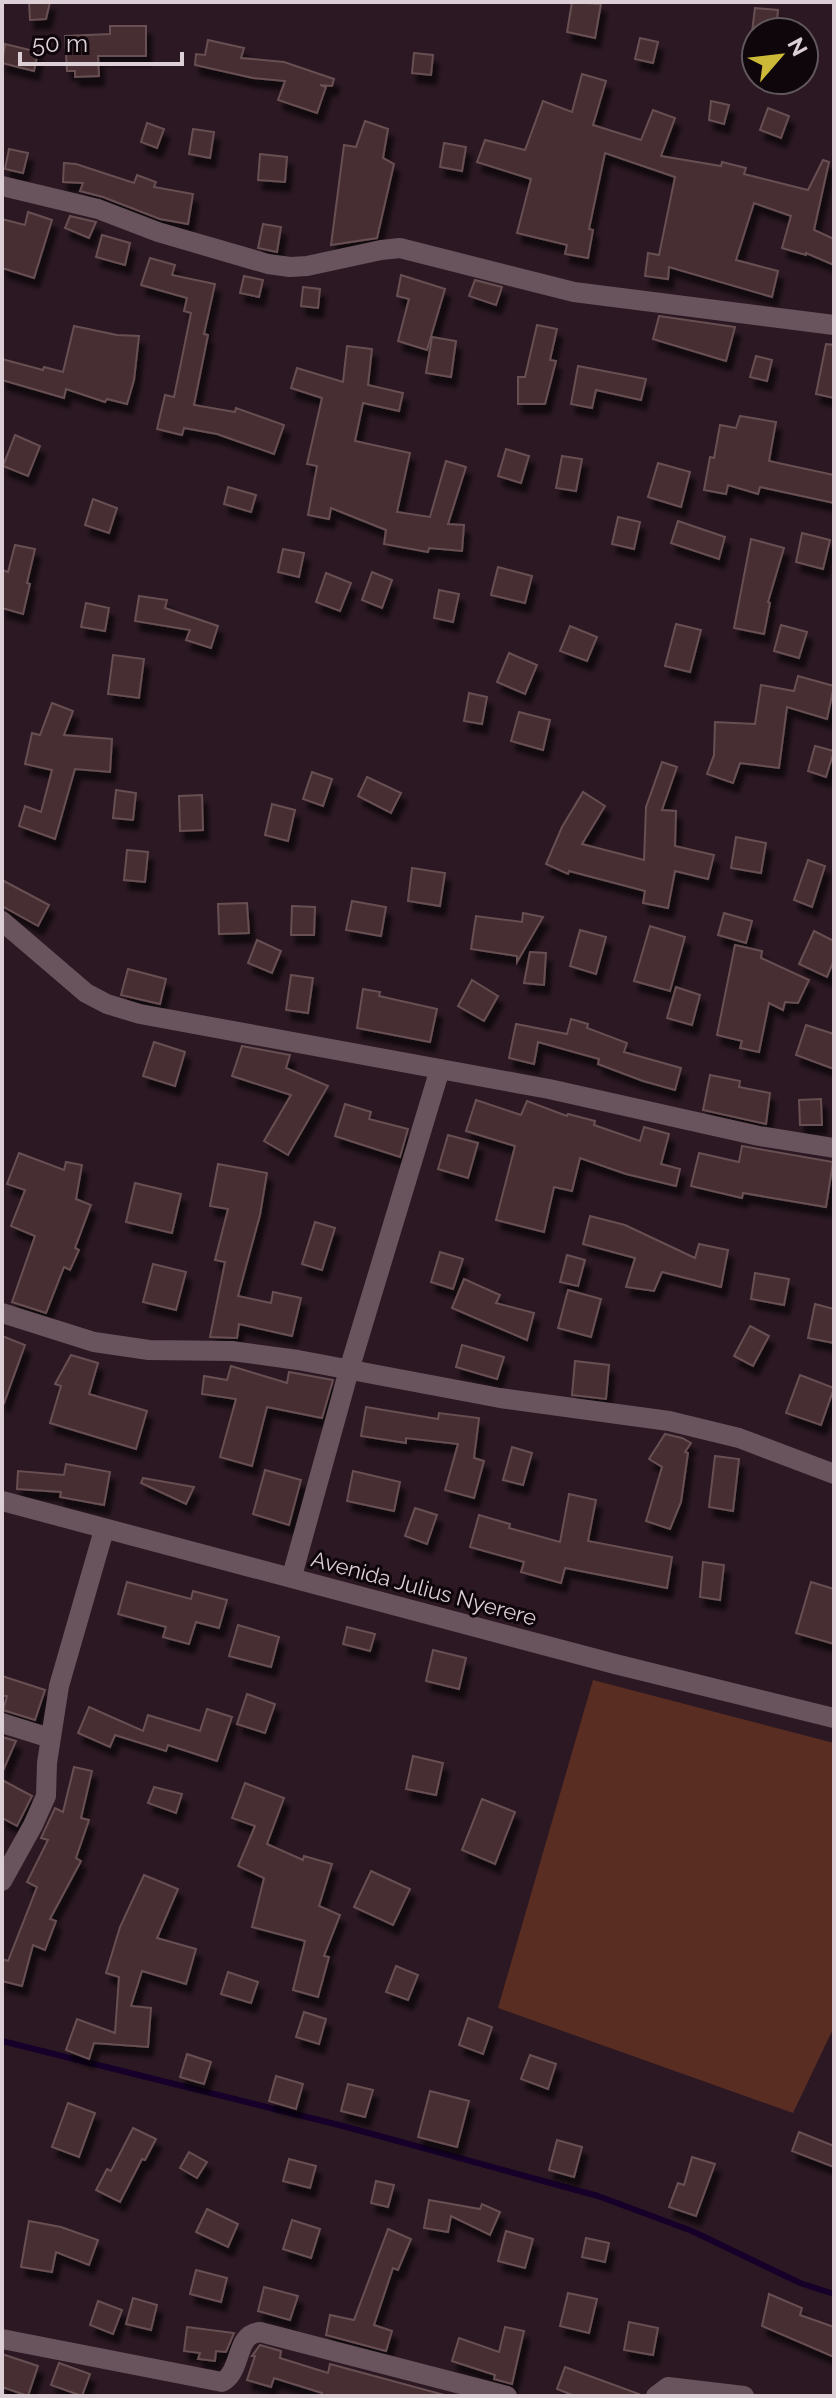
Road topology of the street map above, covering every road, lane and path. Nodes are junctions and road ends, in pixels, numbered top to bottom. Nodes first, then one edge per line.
1 (2, 186) edge
2 (834, 325) edge
3 (2, 921) edge
4 (440, 1069) junction
5 (834, 1148) edge
6 (2, 1313) edge
7 (349, 1370) junction
8 (834, 1474) edge
9 (2, 1501) edge
10 (104, 1530) junction
11 (292, 1576) junction
12 (834, 1718) edge
13 (2, 1723) edge
14 (50, 1738) junction
15 (2, 1881) edge
16 (2, 2339) edge
17 (507, 2396) edge
18 (656, 2396) edge
19 (744, 2396) edge

1 - 2 street
3 - 4 street
4 - 5 street
4 - 7 street
6 - 7 street
7 - 8 street
7 - 11 street
9 - 10 street, Avenida Julius Nyerere
10 - 11 street, Avenida Julius Nyerere
10 - 14 street
11 - 12 street, Avenida Julius Nyerere
13 - 14 street
14 - 15 street
16 - 17 street
18 - 19 street

